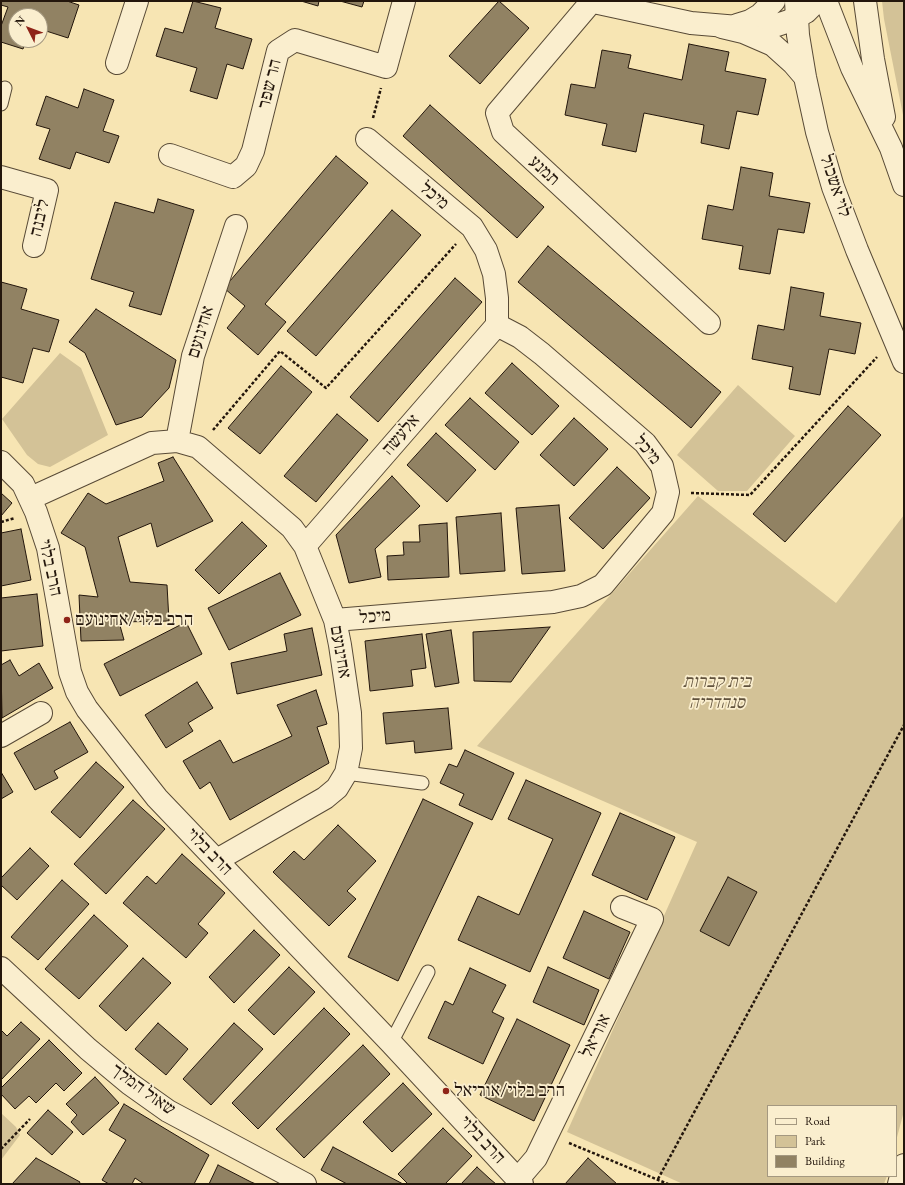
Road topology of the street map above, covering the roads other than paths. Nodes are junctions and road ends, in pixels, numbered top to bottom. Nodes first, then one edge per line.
1 (137, 1) edge
2 (404, 1) edge
3 (591, 1) edge
4 (774, 1) edge
5 (817, 1) edge
6 (826, 1) edge
7 (866, 1) edge
8 (796, 9) edge
9 (722, 27) junction
10 (117, 63) dead end
11 (805, 77) junction
12 (5, 88) dead end
13 (1, 104) edge
14 (367, 139) road end
15 (898, 146) edge
16 (170, 155) dead end
17 (1, 177) edge
18 (904, 185) edge
19 (236, 226) dead end
20 (34, 246) dead end
21 (709, 323) dead end
22 (497, 325) junction
23 (904, 362) edge
24 (176, 441) junction
25 (1, 462) edge
26 (31, 498) junction
27 (305, 546) junction
28 (335, 620) junction
29 (41, 713) dead end
30 (1, 736) edge
31 (346, 773) junction
32 (422, 783) dead end
33 (217, 860) junction
34 (622, 907) dead end
35 (1, 968) edge
36 (428, 972) dead end
37 (391, 1043) junction
38 (904, 1165) edge
39 (520, 1181) edge
40 (305, 1184) edge
41 (899, 1184) edge

1 - 10 street
2 - 16 street, הר שפר
3 - 9 street
3 - 21 street, תמנע
4 - 9 street
5 - 8 street
6 - 15 street
7 - 15 street
8 - 9 street
8 - 11 street, לוי אשכול
9 - 11 street
11 - 23 street, לוי אשכול
12 - 13 lane
14 - 22 street, מיכל
15 - 18 street
17 - 20 street, ליבנה
19 - 24 street, אחינועם
22 - 27 street, אלעשה
22 - 28 street, מיכל
24 - 26 street, אחינועם
24 - 27 street, אחינועם
25 - 26 street, הרב בלוי
26 - 33 street, הרב בלוי
27 - 28 street, אחינועם
28 - 31 street, אחינועם
29 - 30 street
31 - 32 lane
31 - 33 street, אחינועם
33 - 37 street, הרב בלוי
34 - 39 street, אוריאל
35 - 40 street, שאול המלך
36 - 37 lane
37 - 39 street, הרב בלוי
38 - 41 street

